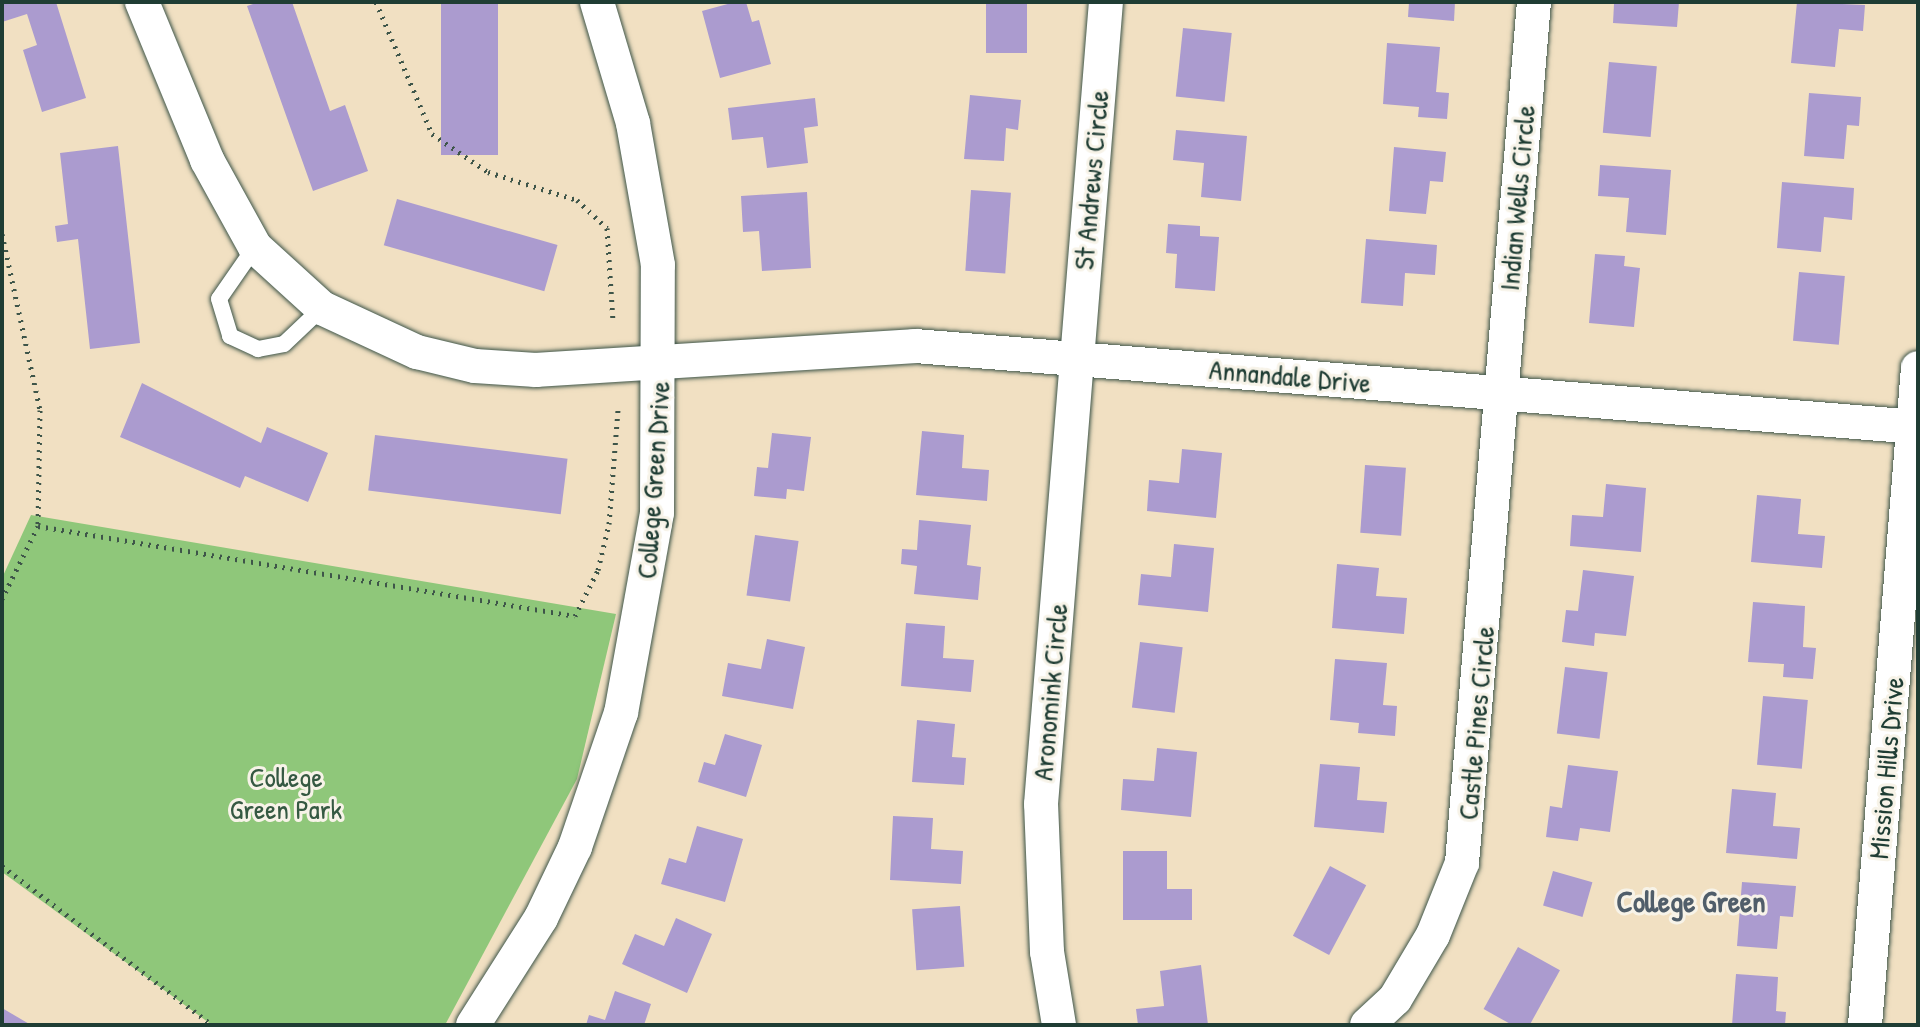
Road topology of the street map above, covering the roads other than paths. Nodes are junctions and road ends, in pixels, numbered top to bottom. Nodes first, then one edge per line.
1 (142, 2) edge
2 (597, 2) edge
3 (1106, 2) edge
4 (1534, 2) edge
5 (255, 247) junction
6 (322, 308) junction
7 (1077, 358) junction
8 (661, 361) junction
9 (1918, 368) edge
10 (1501, 394) junction
11 (1915, 427) edge
12 (473, 1025) edge
13 (1059, 1025) edge
14 (1367, 1025) edge
15 (1865, 1025) edge

1 - 5 street, Annandale Drive
2 - 8 street, College Green Drive
3 - 7 street, St Andrews Circle
4 - 10 street, Indian Wells Circle
5 - 6 street, Annandale Drive
5 - 6 lane
6 - 8 street, Annandale Drive
7 - 8 street, Annandale Drive
7 - 10 street, Annandale Drive
7 - 13 street, Aronomink Circle
8 - 12 street, College Green Drive
9 - 11 street, Mission Hills Drive
10 - 11 street, Annandale Drive
10 - 14 street, Castle Pines Circle
11 - 15 street, Mission Hills Drive

